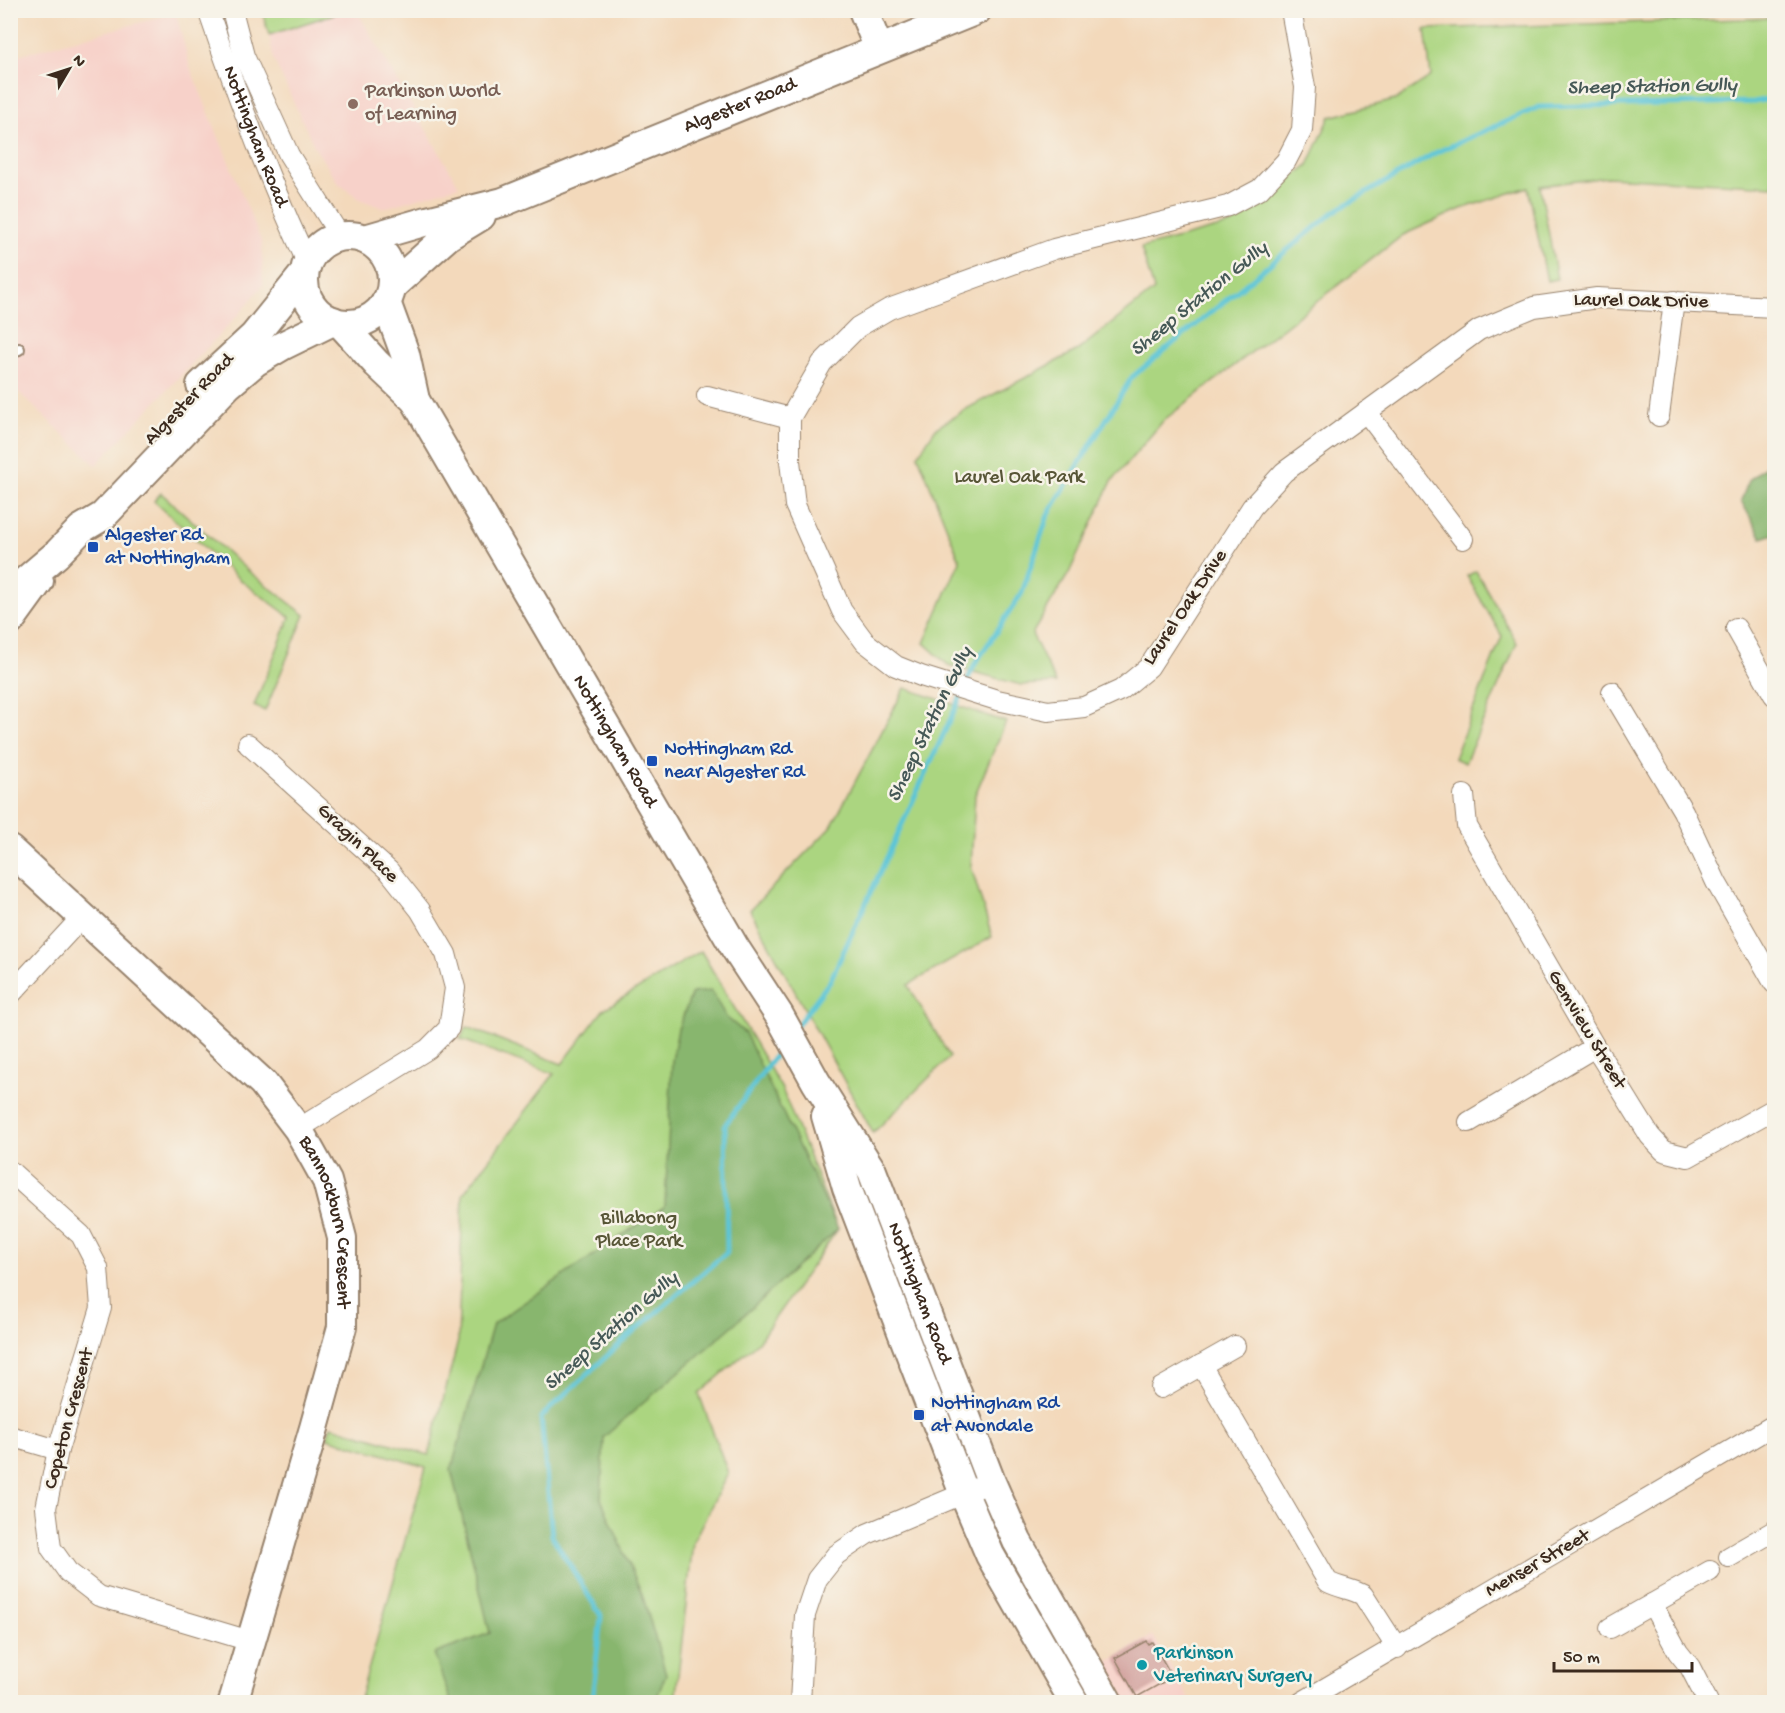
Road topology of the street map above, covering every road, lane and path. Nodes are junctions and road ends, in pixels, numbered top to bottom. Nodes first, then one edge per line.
1 (208, 10) edge
2 (232, 10) edge
3 (863, 10) edge
4 (976, 10) edge
5 (1291, 10) edge
6 (879, 50) junction
7 (503, 202) junction
8 (353, 237) junction
9 (305, 268) junction
10 (389, 294) junction
11 (1674, 301) junction
12 (1774, 307) edge
13 (337, 323) junction
14 (707, 396) dead end
15 (416, 400) junction
16 (1366, 412) junction
17 (1659, 416) dead end
18 (790, 418) junction
19 (81, 529) junction
20 (1463, 539) dead end
21 (57, 554) junction
22 (10, 594) edge
23 (10, 621) edge
24 (1736, 628) dead end
25 (1612, 692) dead end
26 (1774, 695) edge
27 (248, 744) dead end
28 (1464, 795) dead end
29 (10, 850) edge
30 (83, 916) junction
31 (1774, 983) edge
32 (10, 994) edge
33 (1595, 1047) junction
34 (816, 1082) junction
35 (1774, 1109) edge
36 (1469, 1122) dead end
37 (298, 1130) junction
38 (10, 1172) edge
39 (1235, 1346) dead end
40 (1201, 1365) junction
41 (1161, 1388) dead end
42 (1774, 1425) edge
43 (10, 1436) edge
44 (58, 1450) junction
45 (992, 1482) junction
46 (964, 1494) junction
47 (1774, 1531) edge
48 (1729, 1557) dead end
49 (1710, 1571) dead end
50 (1652, 1604) junction
51 (1610, 1628) dead end
52 (250, 1641) junction
53 (1397, 1647) junction
54 (1330, 1696) edge
55 (233, 1702) edge
56 (800, 1702) edge
57 (1074, 1702) edge
58 (1108, 1702) edge
59 (1302, 1702) edge
60 (1708, 1702) edge

1 - 9 street, Nottingham Road
2 - 8 street, Nottingham Road
3 - 6 street
4 - 6 street, Algester Road
5 - 18 street
6 - 7 street, Algester Road
7 - 8 street, Algester Road
7 - 10 street, Algester Road
8 - 9 street
8 - 10 street
9 - 13 street
9 - 19 street, Algester Road
10 - 13 street
10 - 15 street, Nottingham Road
11 - 12 street, Laurel Oak Drive
11 - 16 street, Laurel Oak Drive
11 - 17 street
13 - 15 street, Nottingham Road
13 - 19 street, Algester Road
14 - 18 street
15 - 34 street, Nottingham Road
16 - 18 street, Laurel Oak Drive
16 - 20 street
19 - 21 street, Algester Road
21 - 22 street, Algester Road
21 - 23 street, Algester Road
24 - 26 street
25 - 31 street
27 - 37 street, Gragin Place
28 - 33 street, Gemview Street
29 - 30 street, Bannockburn Crescent
30 - 32 street
30 - 37 street, Bannockburn Crescent
33 - 35 street, Gemview Street
33 - 36 street
34 - 45 street, Nottingham Road
34 - 46 street, Nottingham Road
37 - 52 street, Bannockburn Crescent
38 - 44 street, Copeton Crescent
39 - 40 street
40 - 41 street
40 - 53 street
42 - 53 street, Menser Street
43 - 44 street
44 - 52 street, Copeton Crescent
45 - 46 street
45 - 58 street, Nottingham Road
46 - 56 street
46 - 57 street, Nottingham Road
47 - 48 street
49 - 50 street
50 - 51 street
50 - 60 street
52 - 55 street, Bannockburn Crescent
53 - 54 street, Menser Street
54 - 59 street, Menser Street

